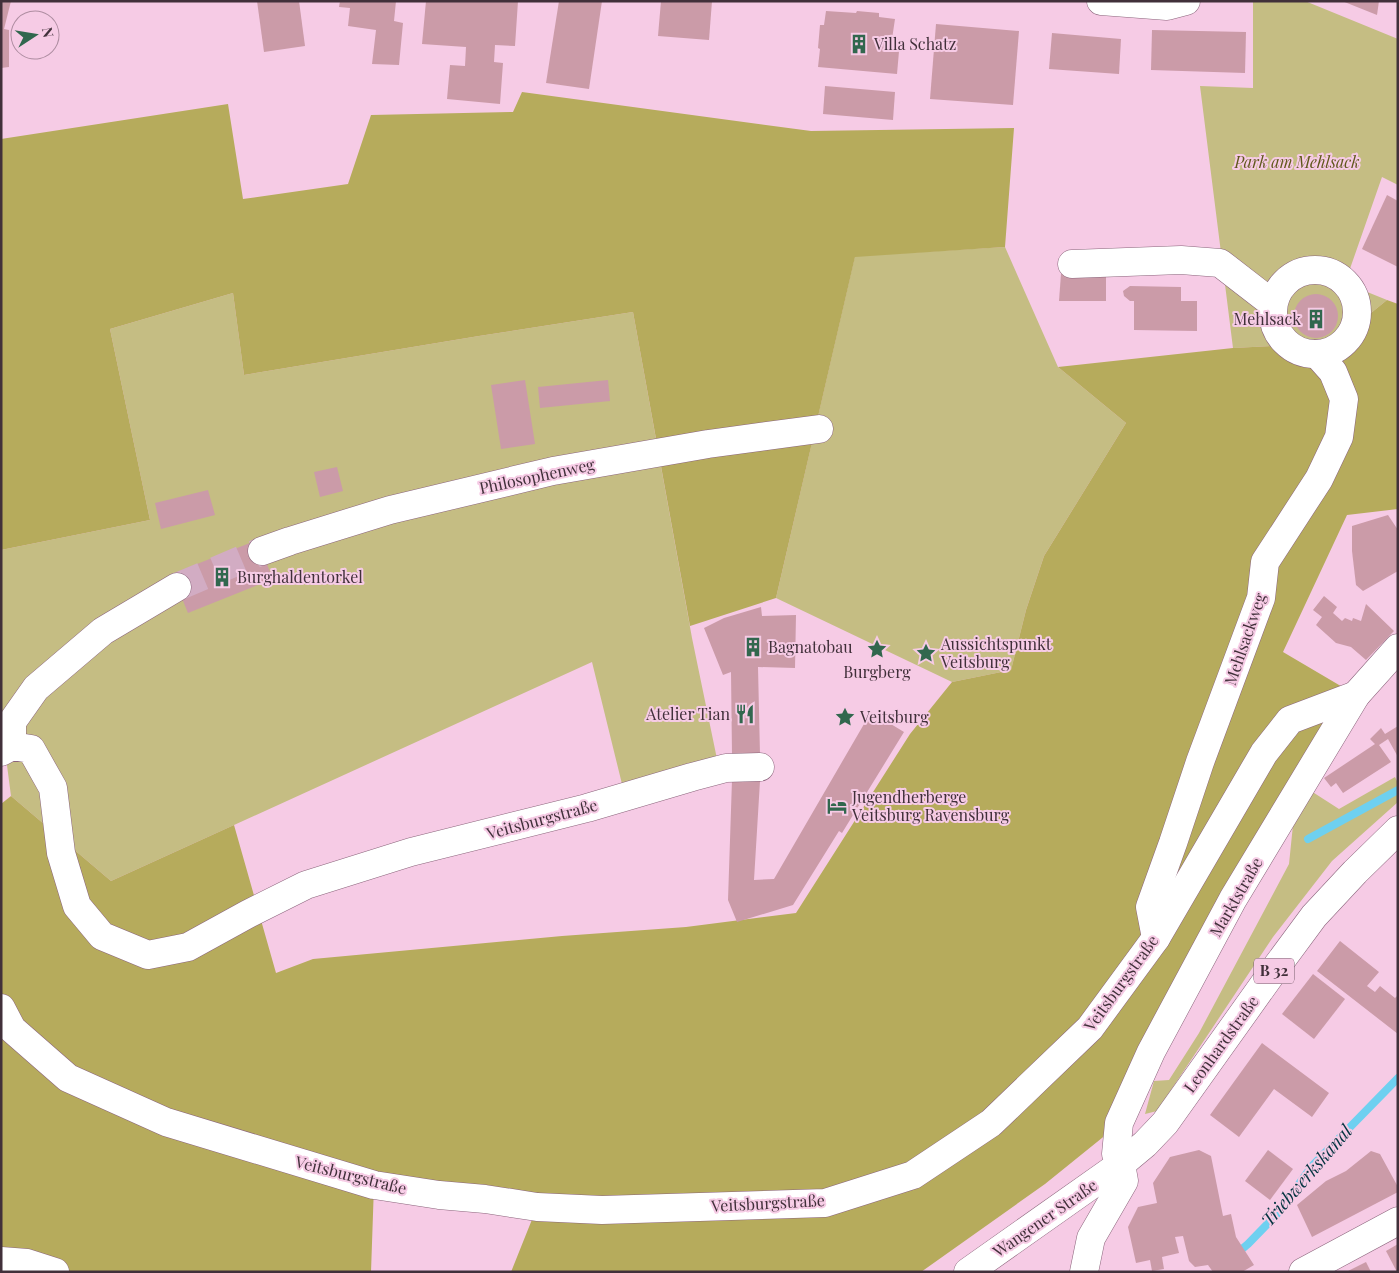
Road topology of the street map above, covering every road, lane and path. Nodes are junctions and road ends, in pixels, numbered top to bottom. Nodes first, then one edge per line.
1 (1101, 1) edge
2 (1186, 1) edge
3 (1072, 264) dead end
4 (1273, 304) junction
5 (1317, 354) junction
6 (819, 429) dead end
7 (262, 551) tunnel mouth
8 (177, 587) tunnel mouth
9 (1398, 648) edge
10 (1356, 696) junction
11 (7, 749) edge
12 (760, 768) dead end
13 (1398, 830) edge
14 (1156, 938) junction
15 (1, 1008) edge
16 (1121, 1164) junction
17 (1398, 1220) edge
18 (1, 1261) edge
19 (55, 1272) edge
20 (968, 1272) edge
21 (1084, 1272) edge
22 (1303, 1272) edge

1 - 2 street
3 - 4 street
4 - 5 street
4 - 5 street
5 - 14 street, Mehlsackweg
6 - 7 street, Philosophenweg
8 - 11 street
9 - 10 street, Marktstraße
10 - 14 street, Veitsburgstraße
10 - 16 street, Marktstraße
11 - 12 street, Veitsburgstraße
13 - 16 street, Leonhardstraße / B 32
14 - 15 street, Veitsburgstraße
16 - 20 street, Wangener Straße / B 32
16 - 21 street, Marktstraße
17 - 22 street
18 - 19 street

